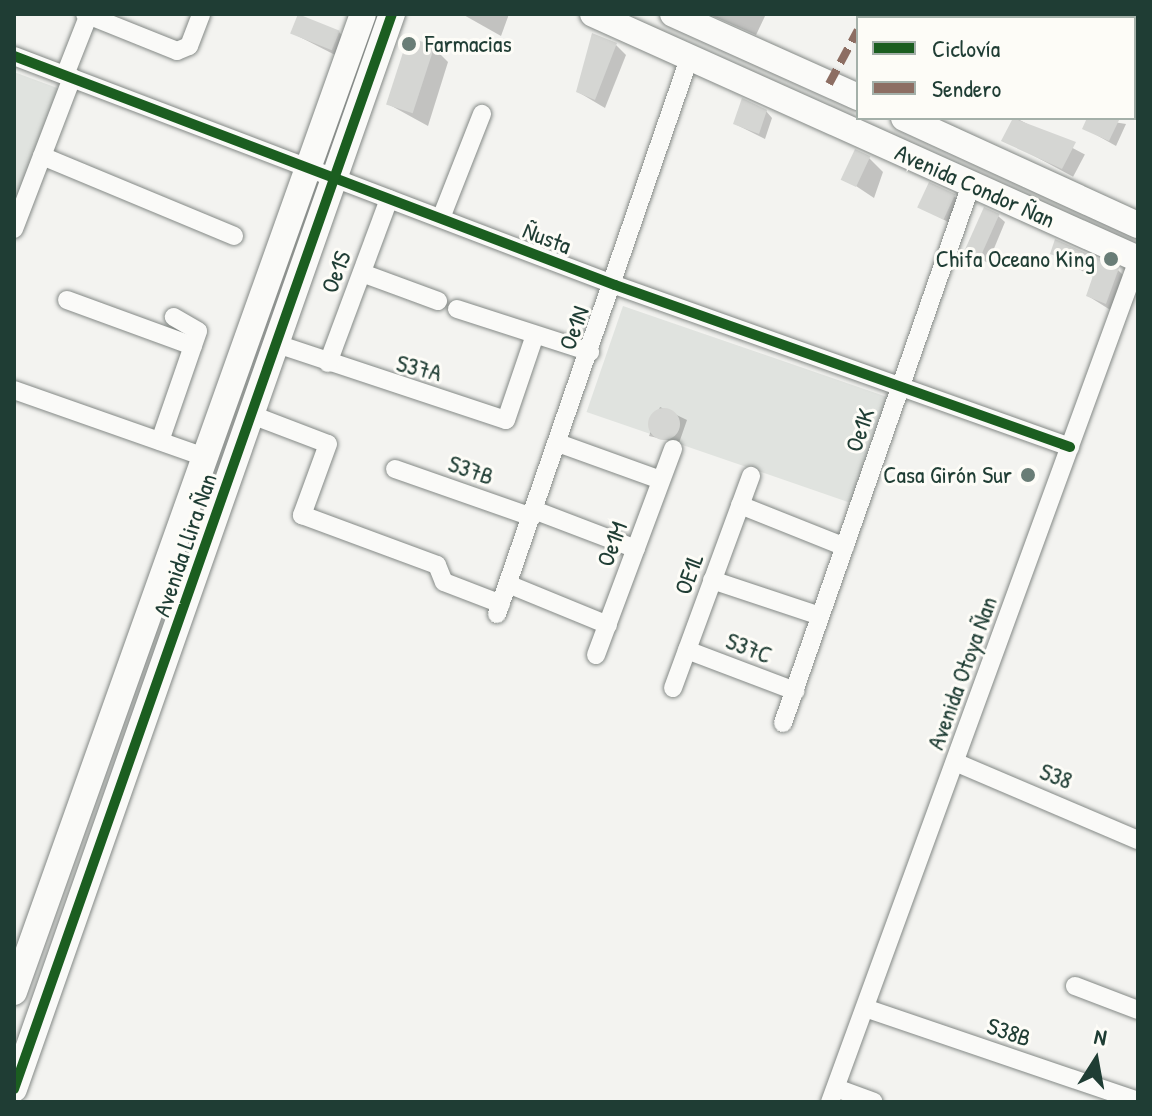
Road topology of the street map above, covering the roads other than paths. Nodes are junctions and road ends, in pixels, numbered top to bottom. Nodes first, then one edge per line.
1 (201, 14) edge
2 (363, 14) edge
3 (392, 14) edge
4 (593, 14) edge
5 (673, 14) edge
6 (88, 15) edge
7 (14, 56) edge
8 (690, 56) junction
9 (68, 76) junction
10 (856, 96) edge
11 (482, 114) dead end
12 (908, 120) edge
13 (42, 156) junction
14 (323, 173) junction
15 (971, 185) junction
16 (389, 199) junction
17 (441, 218) junction
18 (1138, 225) edge
19 (14, 229) edge
20 (234, 236) dead end
21 (1138, 260) edge
22 (362, 273) junction
23 (615, 285) junction
24 (67, 300) dead end
25 (438, 301) dead end
26 (457, 309) dead end
27 (174, 317) dead end
28 (535, 335) junction
29 (277, 344) junction
30 (193, 346) junction
31 (590, 352) junction
32 (328, 363) junction
33 (901, 387) junction
34 (14, 390) edge
35 (252, 415) junction
36 (160, 441) junction
37 (558, 443) junction
38 (1070, 447) junction
39 (673, 449) dead end
40 (207, 458) junction
41 (395, 469) dead end
42 (751, 476) dead end
43 (661, 480) junction
44 (740, 505) junction
45 (533, 513) junction
46 (845, 547) junction
47 (636, 549) junction
48 (712, 580) junction
49 (508, 584) junction
50 (820, 616) junction
51 (608, 625) junction
52 (687, 650) junction
53 (596, 655) dead end
54 (673, 688) dead end
55 (795, 691) junction
56 (783, 723) dead end
57 (955, 762) junction
58 (1138, 840) edge
59 (1075, 986) dead end
60 (14, 992) edge
61 (865, 1008) junction
62 (1138, 1010) edge
63 (14, 1089) edge
64 (833, 1095) edge
65 (1138, 1101) edge
66 (874, 1102) edge

1 - 6 street
2 - 14 street, Avenida Llira Ñan
3 - 14 street, Avenida Llira Ñan
4 - 8 street, Avenida Condor Ñan
5 - 10 street
6 - 9 street
7 - 9 street, Ñusta
8 - 15 street, Avenida Condor Ñan
8 - 23 street, Oe1N
9 - 13 street
9 - 14 street, Ñusta
11 - 17 street
12 - 18 street, Avenida Condor Ñan
13 - 19 street
13 - 20 street
14 - 16 street, Ñusta
14 - 29 street, Avenida Llira Ñan
14 - 40 street, Avenida Llira Ñan
15 - 21 street, Avenida Condor Ñan
15 - 33 street, Oe1K
16 - 17 street, Ñusta
16 - 22 street, Oe1S
17 - 23 street, Ñusta
21 - 38 street, Avenida Otoya Ñan
22 - 25 street
22 - 32 street, Oe1S
23 - 31 street, Oe1N
23 - 33 street, Ñusta
24 - 30 street
26 - 28 street
27 - 30 street
28 - 31 street
28 - 32 street, S37A
29 - 32 street, S37A
29 - 35 street, Avenida Llira Ñan
30 - 36 street
31 - 37 street, Oe1N
33 - 38 street, Ñusta
33 - 46 street, Oe1K
34 - 36 street
35 - 49 street, Oe1N
35 - 63 street, Avenida Llira Ñan
36 - 40 street
37 - 43 street
37 - 45 street, Oe1N
38 - 57 street, Avenida Otoya Ñan
39 - 43 street, Oe1M
40 - 60 street, Avenida Llira Ñan
41 - 45 street, S37B
42 - 44 street, OE1L
43 - 47 street, Oe1M
44 - 46 street
44 - 48 street, OE1L
45 - 47 street, S37B
45 - 49 street, Oe1N
46 - 50 street, Oe1K
47 - 51 street, Oe1M
48 - 50 street
48 - 52 street, OE1L
49 - 51 street
50 - 55 street, Oe1K
51 - 53 street, Oe1M
52 - 54 street, OE1L
52 - 55 street, S37C
55 - 56 street, Oe1K
57 - 58 street, S38
57 - 61 street, Avenida Otoya Ñan
59 - 62 street
61 - 64 street, Avenida Otoya Ñan
61 - 65 street, S38B
64 - 66 street

